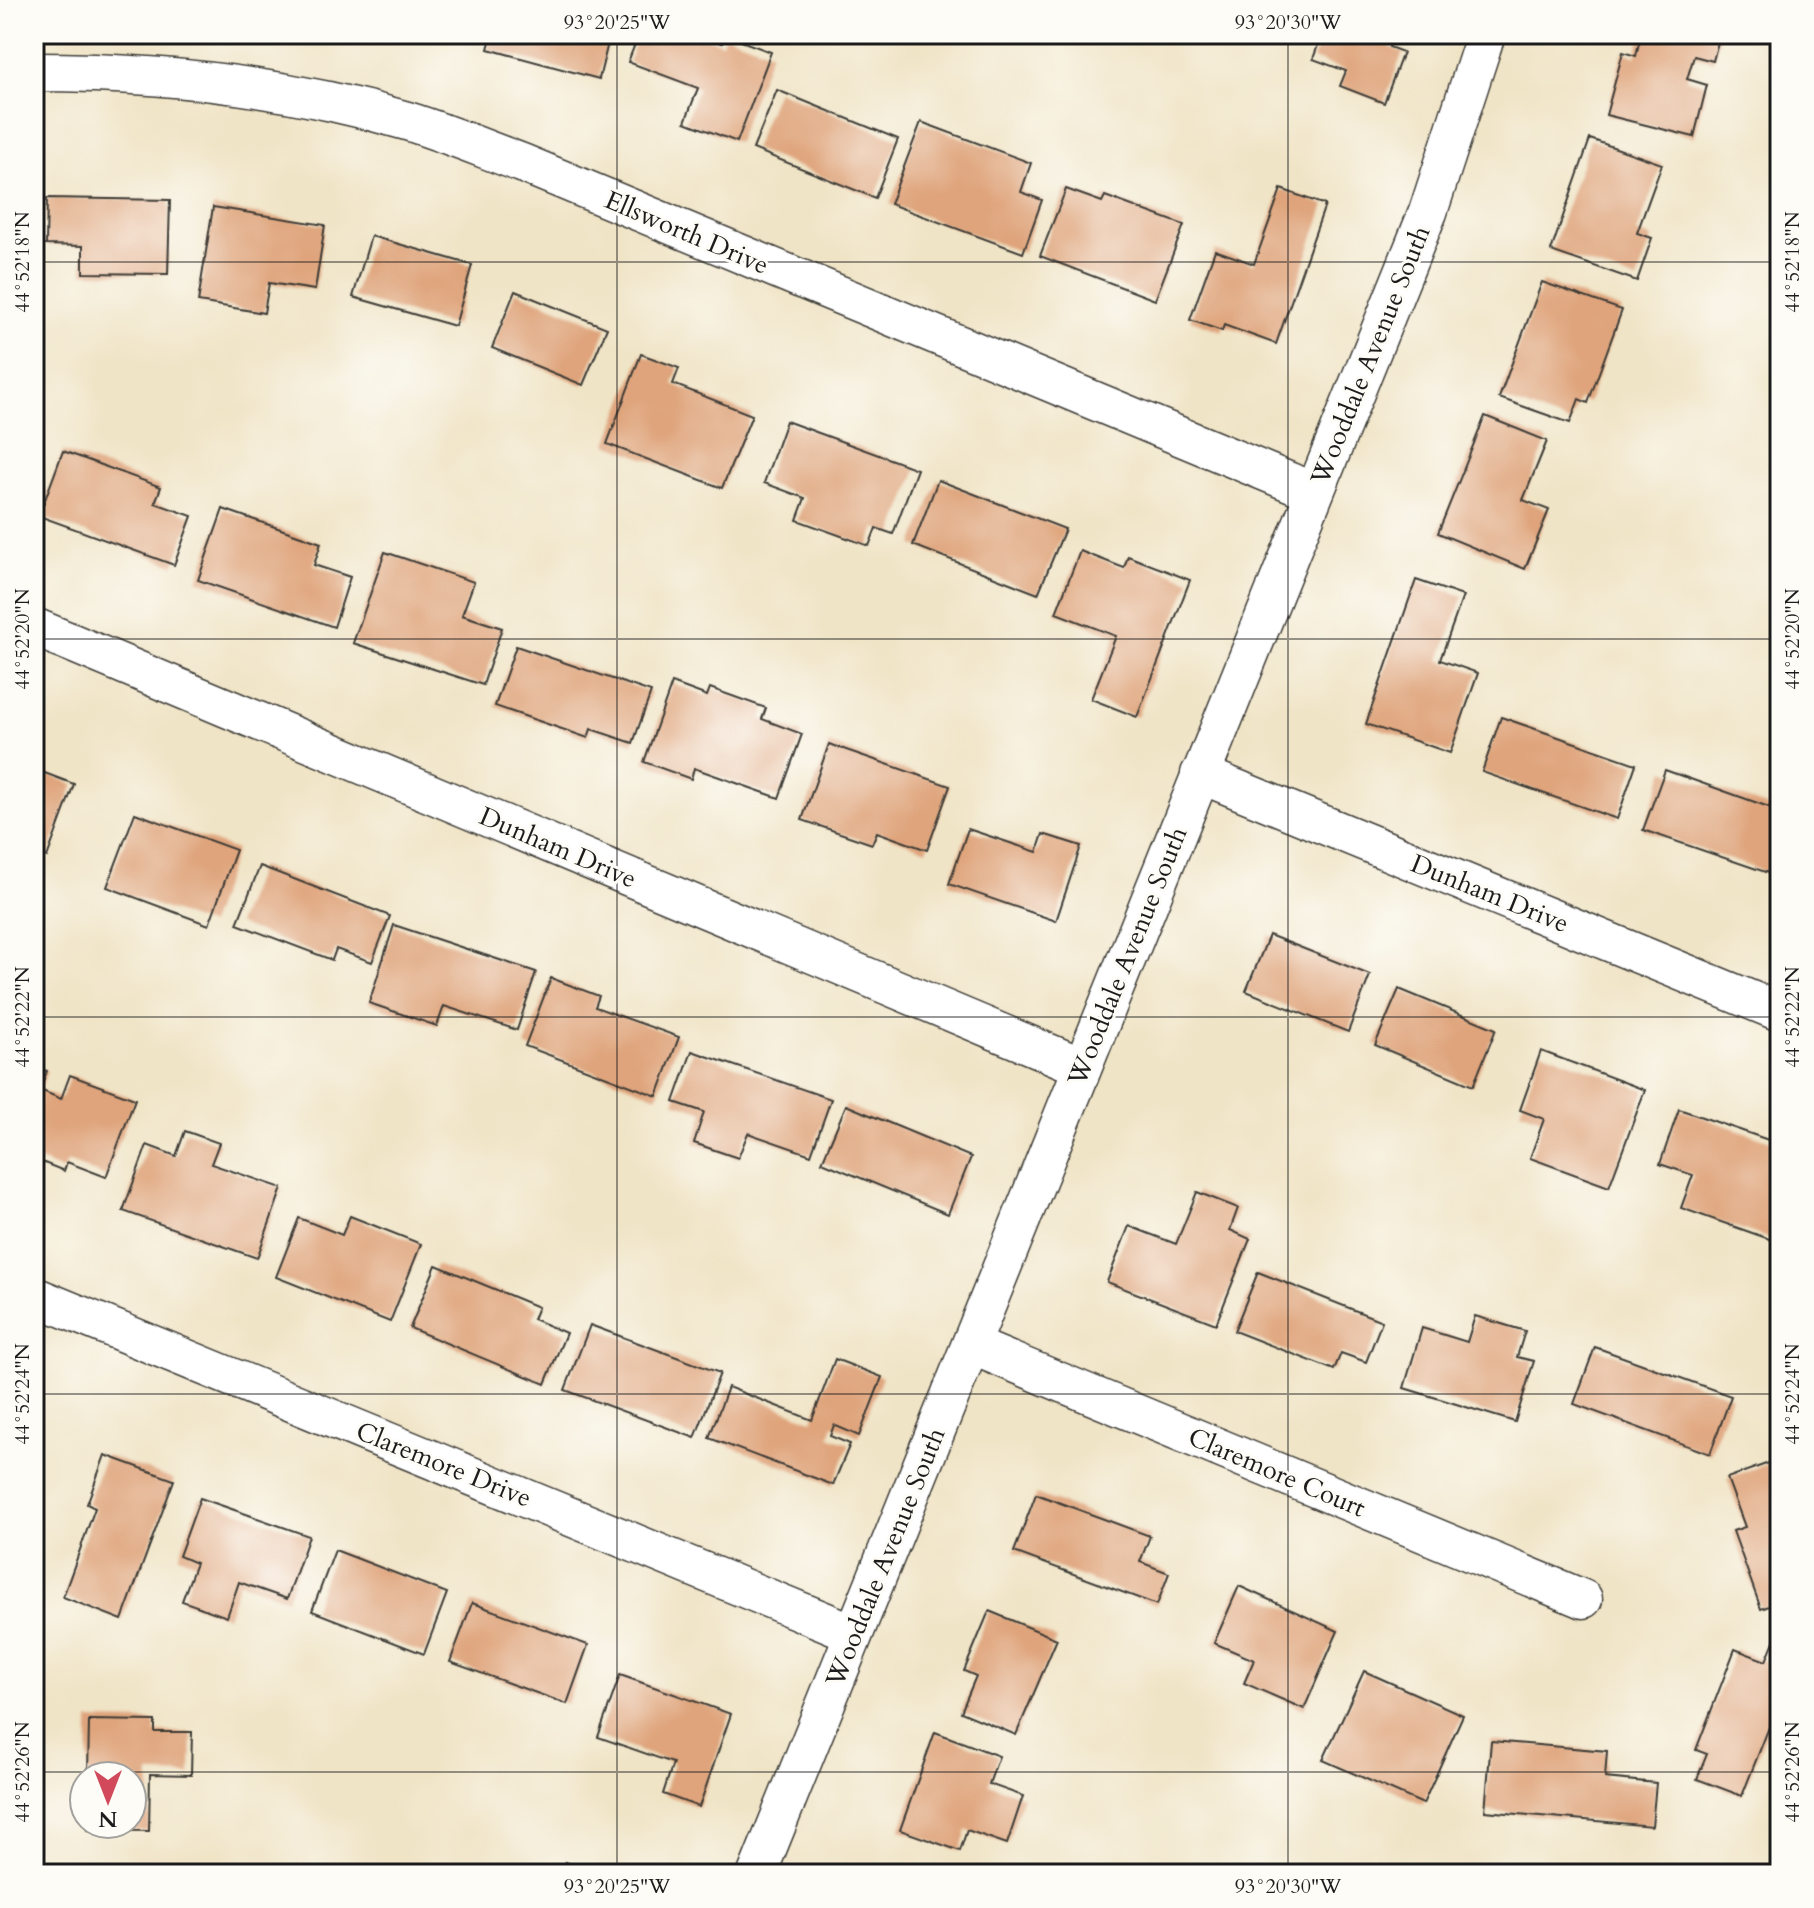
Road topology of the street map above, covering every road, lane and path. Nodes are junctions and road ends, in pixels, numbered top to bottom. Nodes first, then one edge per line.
1 (1486, 34) edge
2 (34, 72) edge
3 (1314, 492) junction
4 (34, 627) edge
5 (1200, 774) junction
6 (1780, 1012) edge
7 (1082, 1067) junction
8 (34, 1296) edge
9 (971, 1345) junction
10 (1583, 1599) dead end
11 (853, 1633) junction
12 (757, 1874) edge

1 - 3 street, Wooddale Avenue South
2 - 3 street, Ellsworth Drive
3 - 5 street, Wooddale Avenue South
4 - 7 street, Dunham Drive
5 - 6 street, Dunham Drive
5 - 7 street, Wooddale Avenue South
7 - 9 street, Wooddale Avenue South
8 - 11 street, Claremore Drive
9 - 10 street, Claremore Court
9 - 11 street, Wooddale Avenue South
11 - 12 street, Wooddale Avenue South

